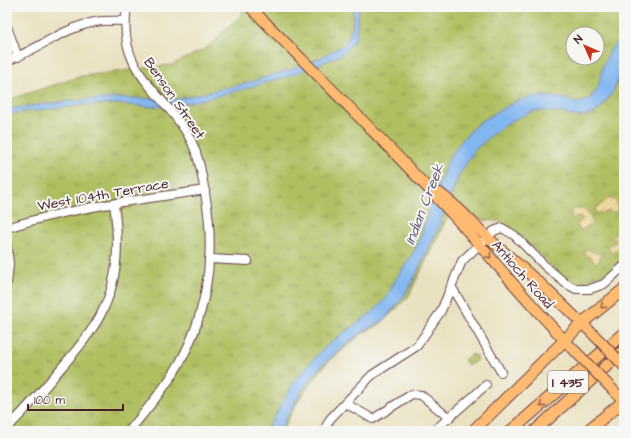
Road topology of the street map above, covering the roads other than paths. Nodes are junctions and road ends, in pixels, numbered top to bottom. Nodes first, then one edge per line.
1 (127, 7) edge
2 (250, 7) edge
3 (126, 22) junction
4 (7, 27) edge
5 (18, 57) junction
6 (7, 61) edge
7 (205, 190) junction
8 (114, 204) junction
9 (456, 212) junction
10 (7, 228) edge
11 (487, 237) junction
12 (479, 245) junction
13 (7, 246) edge
14 (209, 259) junction
15 (248, 261) dead end
16 (624, 266) edge
17 (7, 283) edge
18 (451, 286) junction
19 (624, 289) edge
20 (582, 323) junction
21 (624, 333) edge
22 (564, 340) junction
23 (624, 350) edge
24 (624, 366) edge
25 (501, 372) dead end
26 (486, 385) dead end
27 (624, 401) edge
28 (345, 403) junction
29 (449, 418) junction
30 (7, 428) edge
31 (129, 431) edge
32 (324, 431) edge
33 (434, 431) edge
34 (473, 431) edge
35 (511, 431) edge
36 (535, 431) edge
37 (587, 431) edge

1 - 3 street, Benson Street
2 - 9 main road, Antioch Road
3 - 5 street
3 - 7 street, Benson Street
4 - 5 street
5 - 6 street
7 - 8 street, West 104th Terrace
7 - 14 street, Benson Street
8 - 10 street, West 104th Terrace
8 - 30 street
9 - 11 main road, Antioch Road
9 - 12 main road, Antioch Road
11 - 12 street
11 - 16 street
11 - 20 main road, Antioch Road
12 - 18 street
12 -> 22 main road, Antioch Road
13 - 17 street
14 - 15 street
14 - 31 street, Benson Street
18 - 25 street
18 - 28 street
19 -> 20 highway
20 - 22 highway
20 - 24 main road, Antioch Road, bridge
21 -> 35 highway, I 435
22 - 27 main road, Antioch Road, bridge
22 - 34 highway
23 - 36 highway, I 435
26 - 29 street
27 - 37 highway
28 - 29 street
28 - 32 street
29 - 33 street

